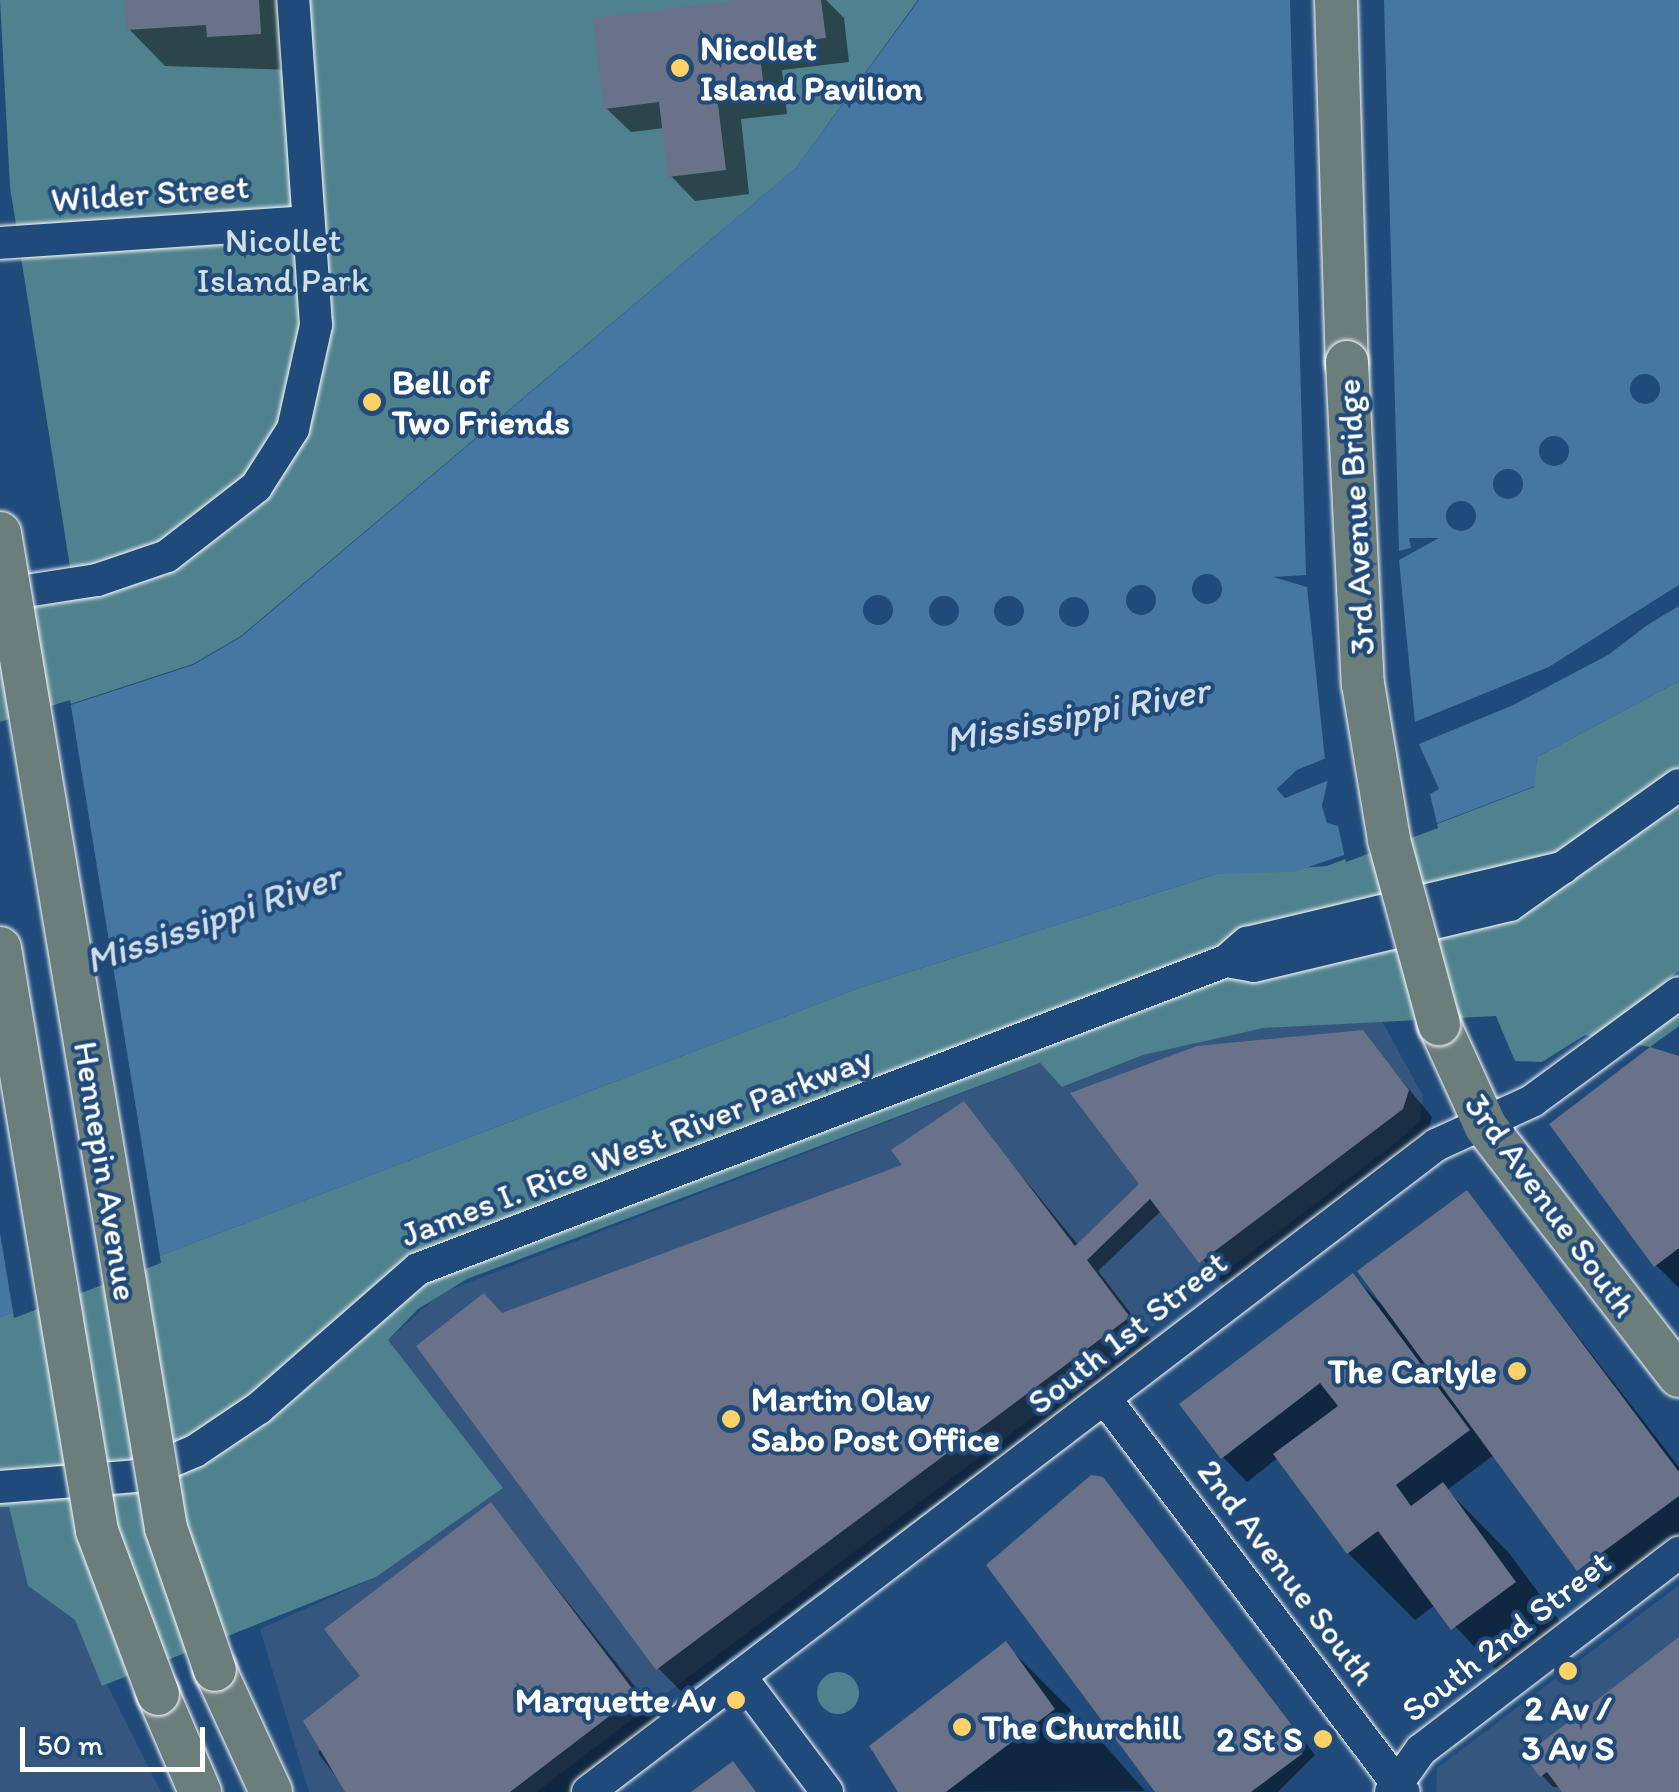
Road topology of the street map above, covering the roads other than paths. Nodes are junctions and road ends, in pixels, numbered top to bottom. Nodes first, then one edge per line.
1 (292, 0) edge
2 (1336, 0) edge
3 (307, 222) junction
4 (0, 243) edge
5 (0, 532) edge
6 (0, 595) edge
7 (1679, 784) edge
8 (0, 948) edge
9 (1679, 993) edge
10 (1439, 1024) joint
11 (1486, 1128) junction
12 (1679, 1376) edge
13 (1106, 1400) junction
14 (0, 1487) edge
15 (1679, 1553) edge
16 (740, 1676) junction
17 (1397, 1789) edge
18 (200, 1792) edge
19 (270, 1792) edge
20 (588, 1792) edge
21 (827, 1792) edge

1 - 3 street
2 - 10 main road, 3rd Avenue Bridge, bridge
3 - 4 street, Wilder Street
3 - 6 street
5 - 19 main road, Hennepin Avenue, bridge
7 - 14 street, James I. Rice West River Parkway
8 - 18 main road, Hennepin Avenue, bridge
9 - 11 street, South 1st Street
10 - 11 main road, 3rd Avenue South
11 - 12 main road, 3rd Avenue South
11 - 13 street, South 1st Street
13 - 16 street, South 1st Street
13 - 17 street, 2nd Avenue South
15 - 17 street, South 2nd Street
16 - 20 street, South 1st Street
16 - 21 street

